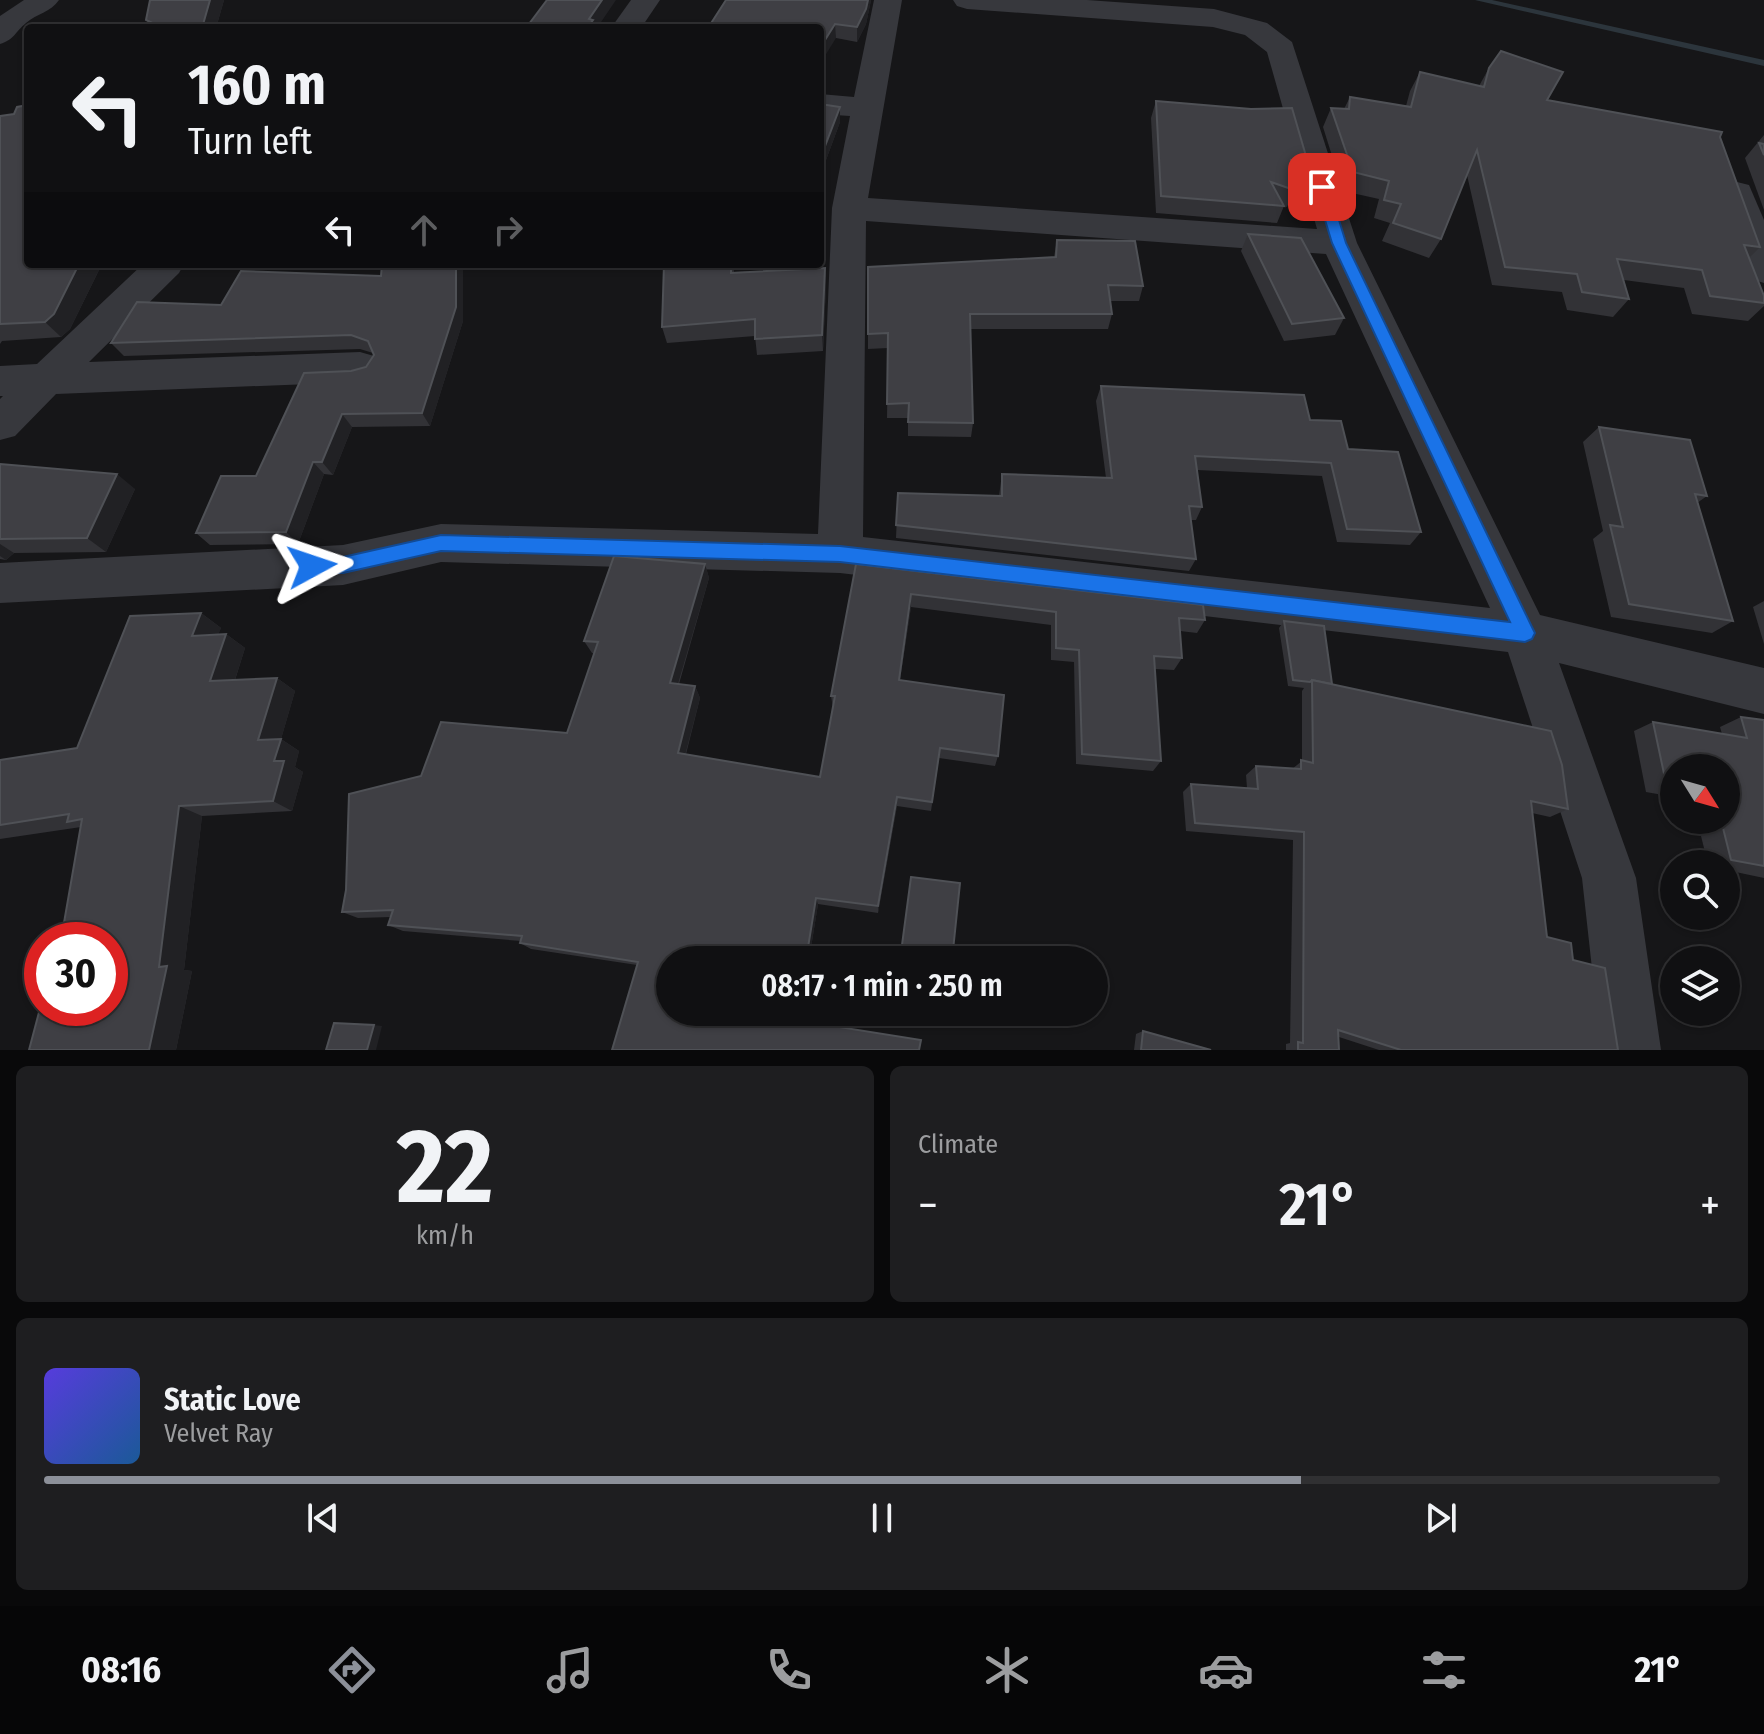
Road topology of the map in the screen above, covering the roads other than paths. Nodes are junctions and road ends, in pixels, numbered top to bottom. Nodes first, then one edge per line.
1 (45, 0) edge
2 (646, 0) edge
3 (888, 0) edge
4 (967, 0) edge
5 (629, 24) edge
6 (0, 35) edge
7 (824, 104) edge
8 (868, 108) junction
9 (1729, 169) edge
10 (849, 208) junction
11 (1339, 243) junction
12 (162, 268) edge
13 (1764, 270) edge
14 (360, 367) edge
15 (46, 377) junction
16 (0, 381) edge
17 (0, 424) edge
18 (840, 554) junction
19 (0, 583) edge
20 (1525, 633) junction
21 (1764, 691) edge
22 (1631, 1050) edge

1 - 6 street
2 - 5 street
3 - 8 street
4 - 11 street
7 - 8 street
8 - 10 street
9 - 13 street
10 - 11 street
10 - 18 street
11 - 20 street
12 - 15 street
14 - 15 street
15 - 16 street
15 - 17 street
18 - 19 street
18 - 20 street
20 - 21 street
20 - 22 street

